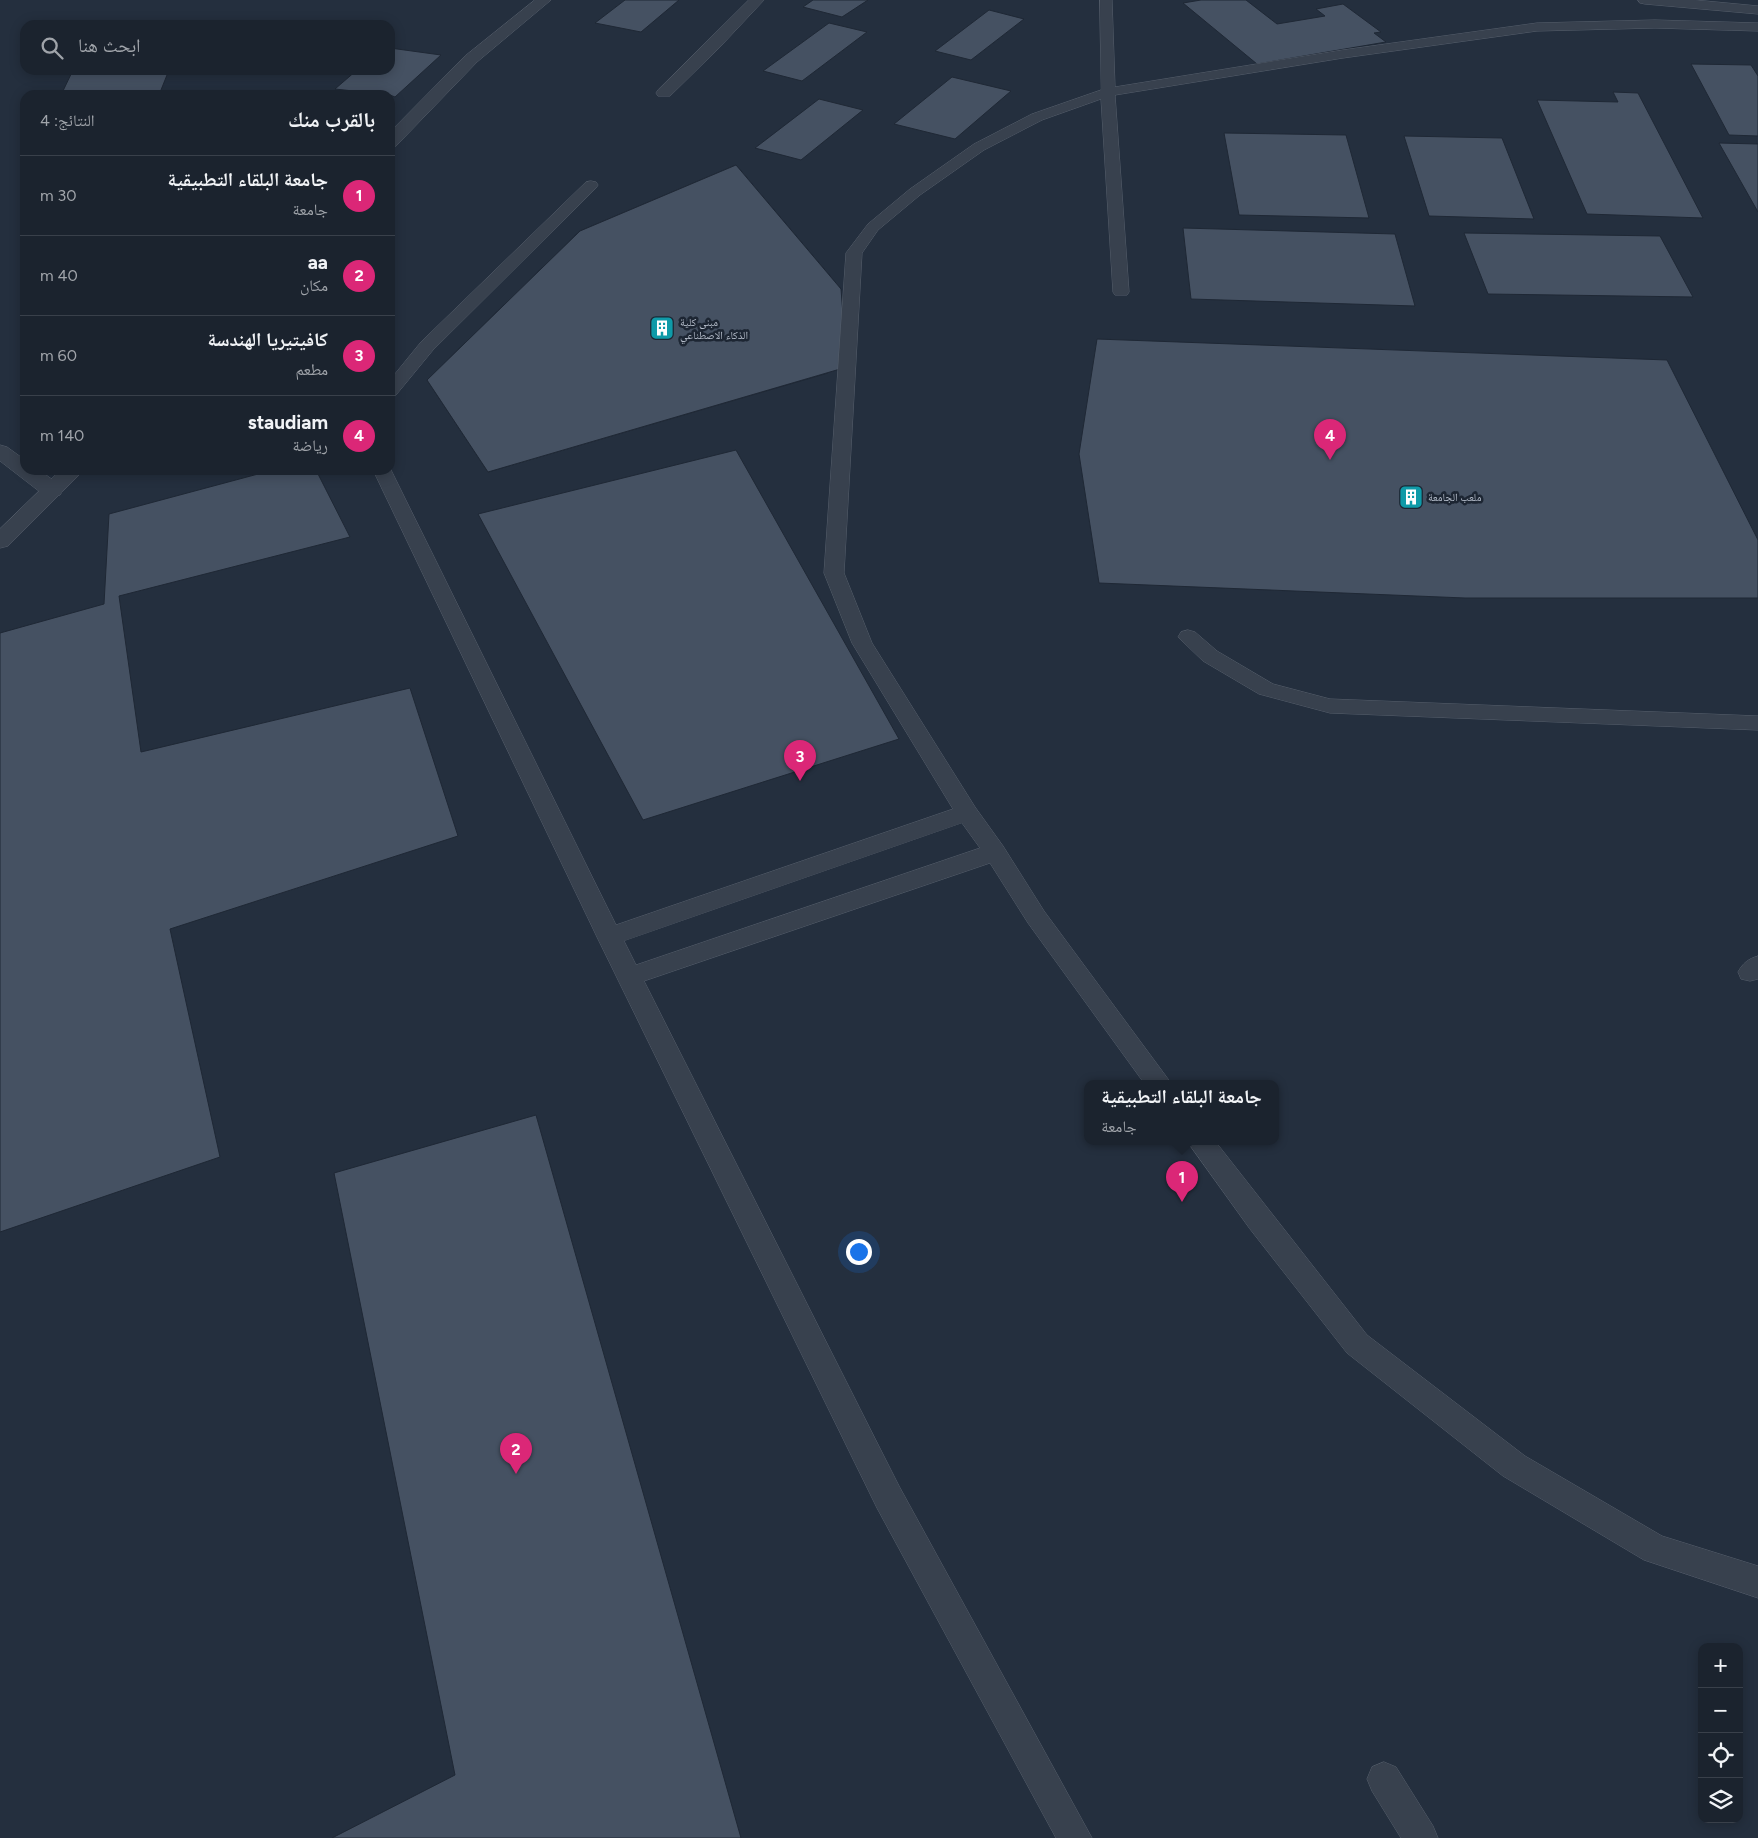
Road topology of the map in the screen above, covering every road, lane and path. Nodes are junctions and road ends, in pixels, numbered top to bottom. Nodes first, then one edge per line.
1 (544, 0) edge
2 (757, 0) edge
3 (1106, 0) edge
4 (1645, 0) edge
5 (1758, 10) edge
6 (1758, 27) edge
7 (1108, 92) junction
8 (664, 93) dead end
9 (395, 137) edge
10 (591, 185) dead end
11 (1121, 292) dead end
12 (395, 385) edge
13 (0, 451) edge
14 (20, 466) edge
15 (32, 475) edge
16 (68, 475) edge
17 (384, 475) edge
18 (52, 490) junction
19 (0, 541) edge
20 (1188, 638) dead end
21 (1758, 723) edge
22 (967, 813) junction
23 (995, 852) junction
24 (609, 937) junction
25 (630, 977) junction
26 (1156, 1080) edge
27 (1203, 1145) edge
28 (1758, 1582) edge
29 (1384, 1779) dead end
30 (1075, 1838) edge
31 (1421, 1838) edge

1 - 9 street
2 - 8 street
3 - 7 lane
4 - 5 street
6 - 7 lane
7 - 11 lane
7 - 22 lane
10 - 12 lane
13 - 14 street
15 - 18 street
16 - 18 street
17 - 24 lane
18 - 19 street
20 - 21 lane
22 - 23 lane
22 - 24 lane
23 - 25 lane
23 - 26 lane
24 - 25 lane
25 - 30 lane
27 - 28 lane
29 - 31 lane

